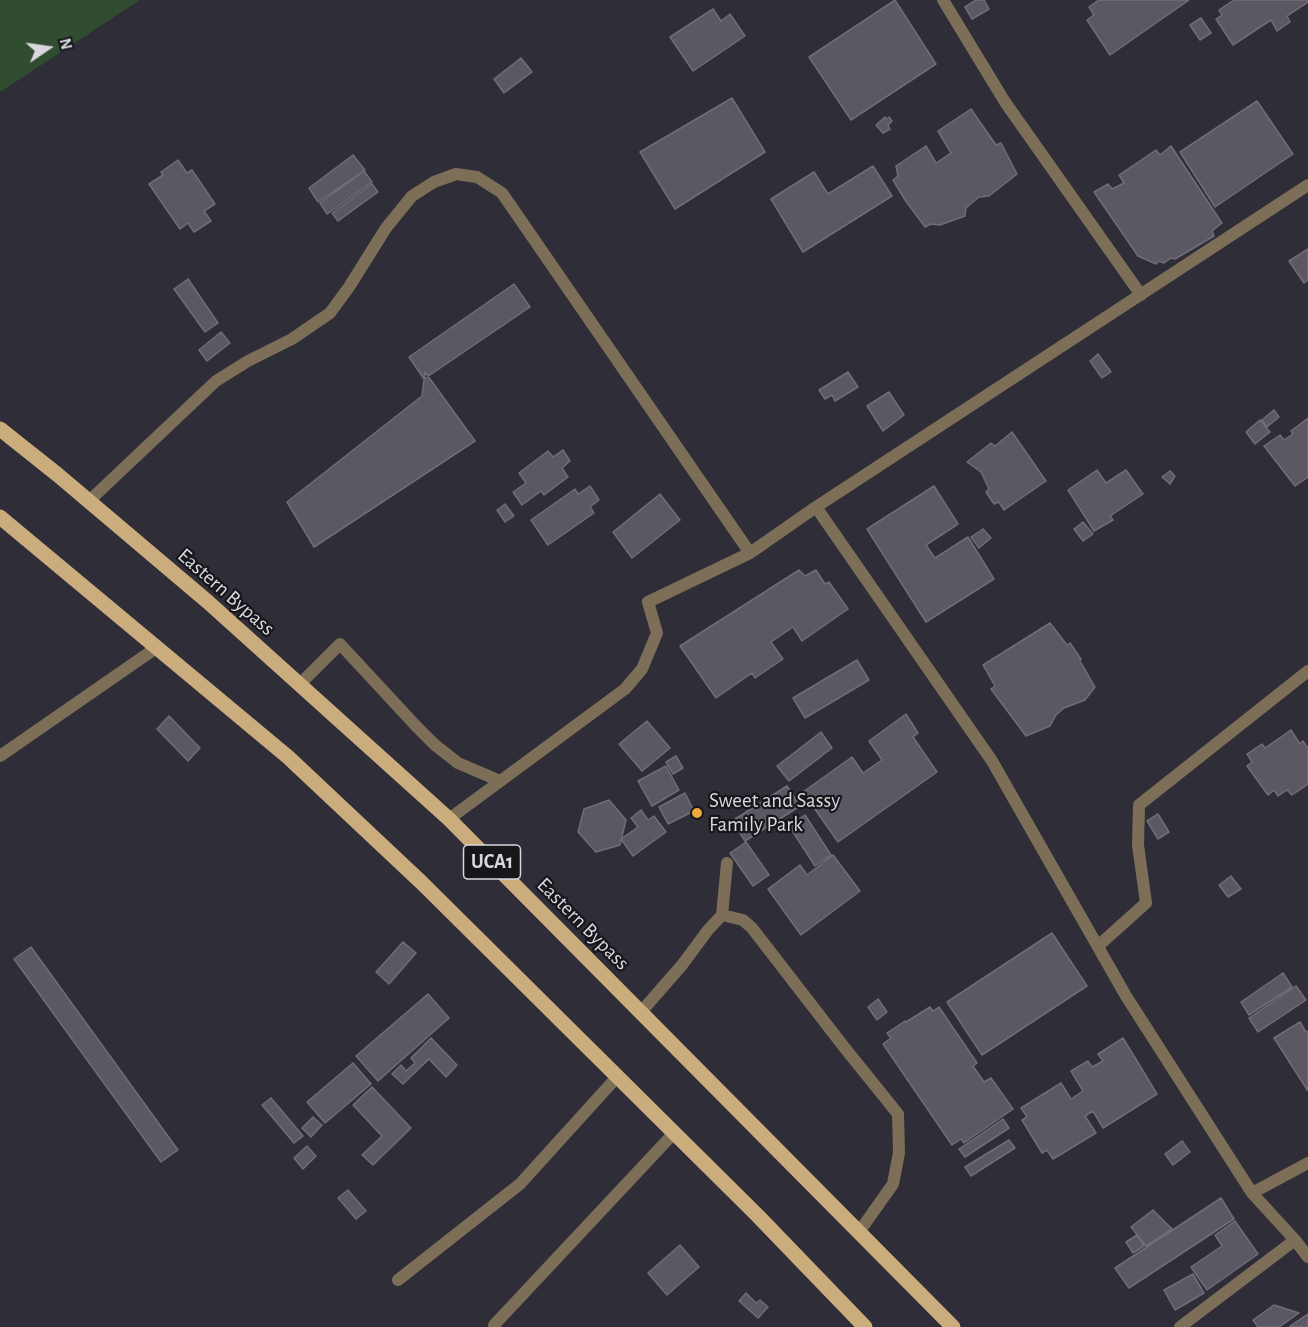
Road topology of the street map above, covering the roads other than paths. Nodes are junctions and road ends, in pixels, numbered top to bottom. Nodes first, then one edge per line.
1 (943, 0) edge
2 (1308, 186) edge
3 (1141, 295) junction
4 (0, 429) edge
5 (89, 501) junction
6 (816, 507) junction
7 (0, 517) edge
8 (750, 553) junction
9 (156, 648) junction
10 (1308, 671) edge
11 (300, 684) junction
12 (0, 756) edge
13 (500, 781) junction
14 (449, 819) junction
15 (728, 863) dead end
16 (722, 915) junction
17 (1098, 946) junction
18 (641, 1012) junction
19 (617, 1077) junction
20 (674, 1133) junction
21 (1308, 1163) edge
22 (1252, 1193) junction
23 (859, 1232) junction
24 (1294, 1240) junction
25 (1308, 1257) edge
26 (398, 1280) dead end
27 (494, 1325) dead end
28 (865, 1327) edge
29 (953, 1327) edge
30 (1180, 1327) edge

1 - 3 street
2 - 3 street
3 - 6 street
4 - 5 main road, Eastern Bypass / UCA1
5 - 8 street
5 - 11 main road, Eastern Bypass / UCA1
6 - 8 street
6 - 17 street
7 - 9 main road
8 - 13 street
9 - 12 street
9 - 19 main road
10 - 17 street
11 - 13 street
11 - 14 main road, Eastern Bypass / UCA1
13 - 14 street
14 - 18 main road, Eastern Bypass / UCA1
15 - 16 street
16 - 18 street
16 - 23 street
17 - 22 street
18 - 23 main road, Eastern Bypass / UCA1
19 - 20 main road
19 - 26 street
20 - 27 street
20 - 28 main road
21 - 22 street
22 - 24 street
23 - 29 main road, Eastern Bypass / UCA1
24 - 25 street
24 - 30 street

